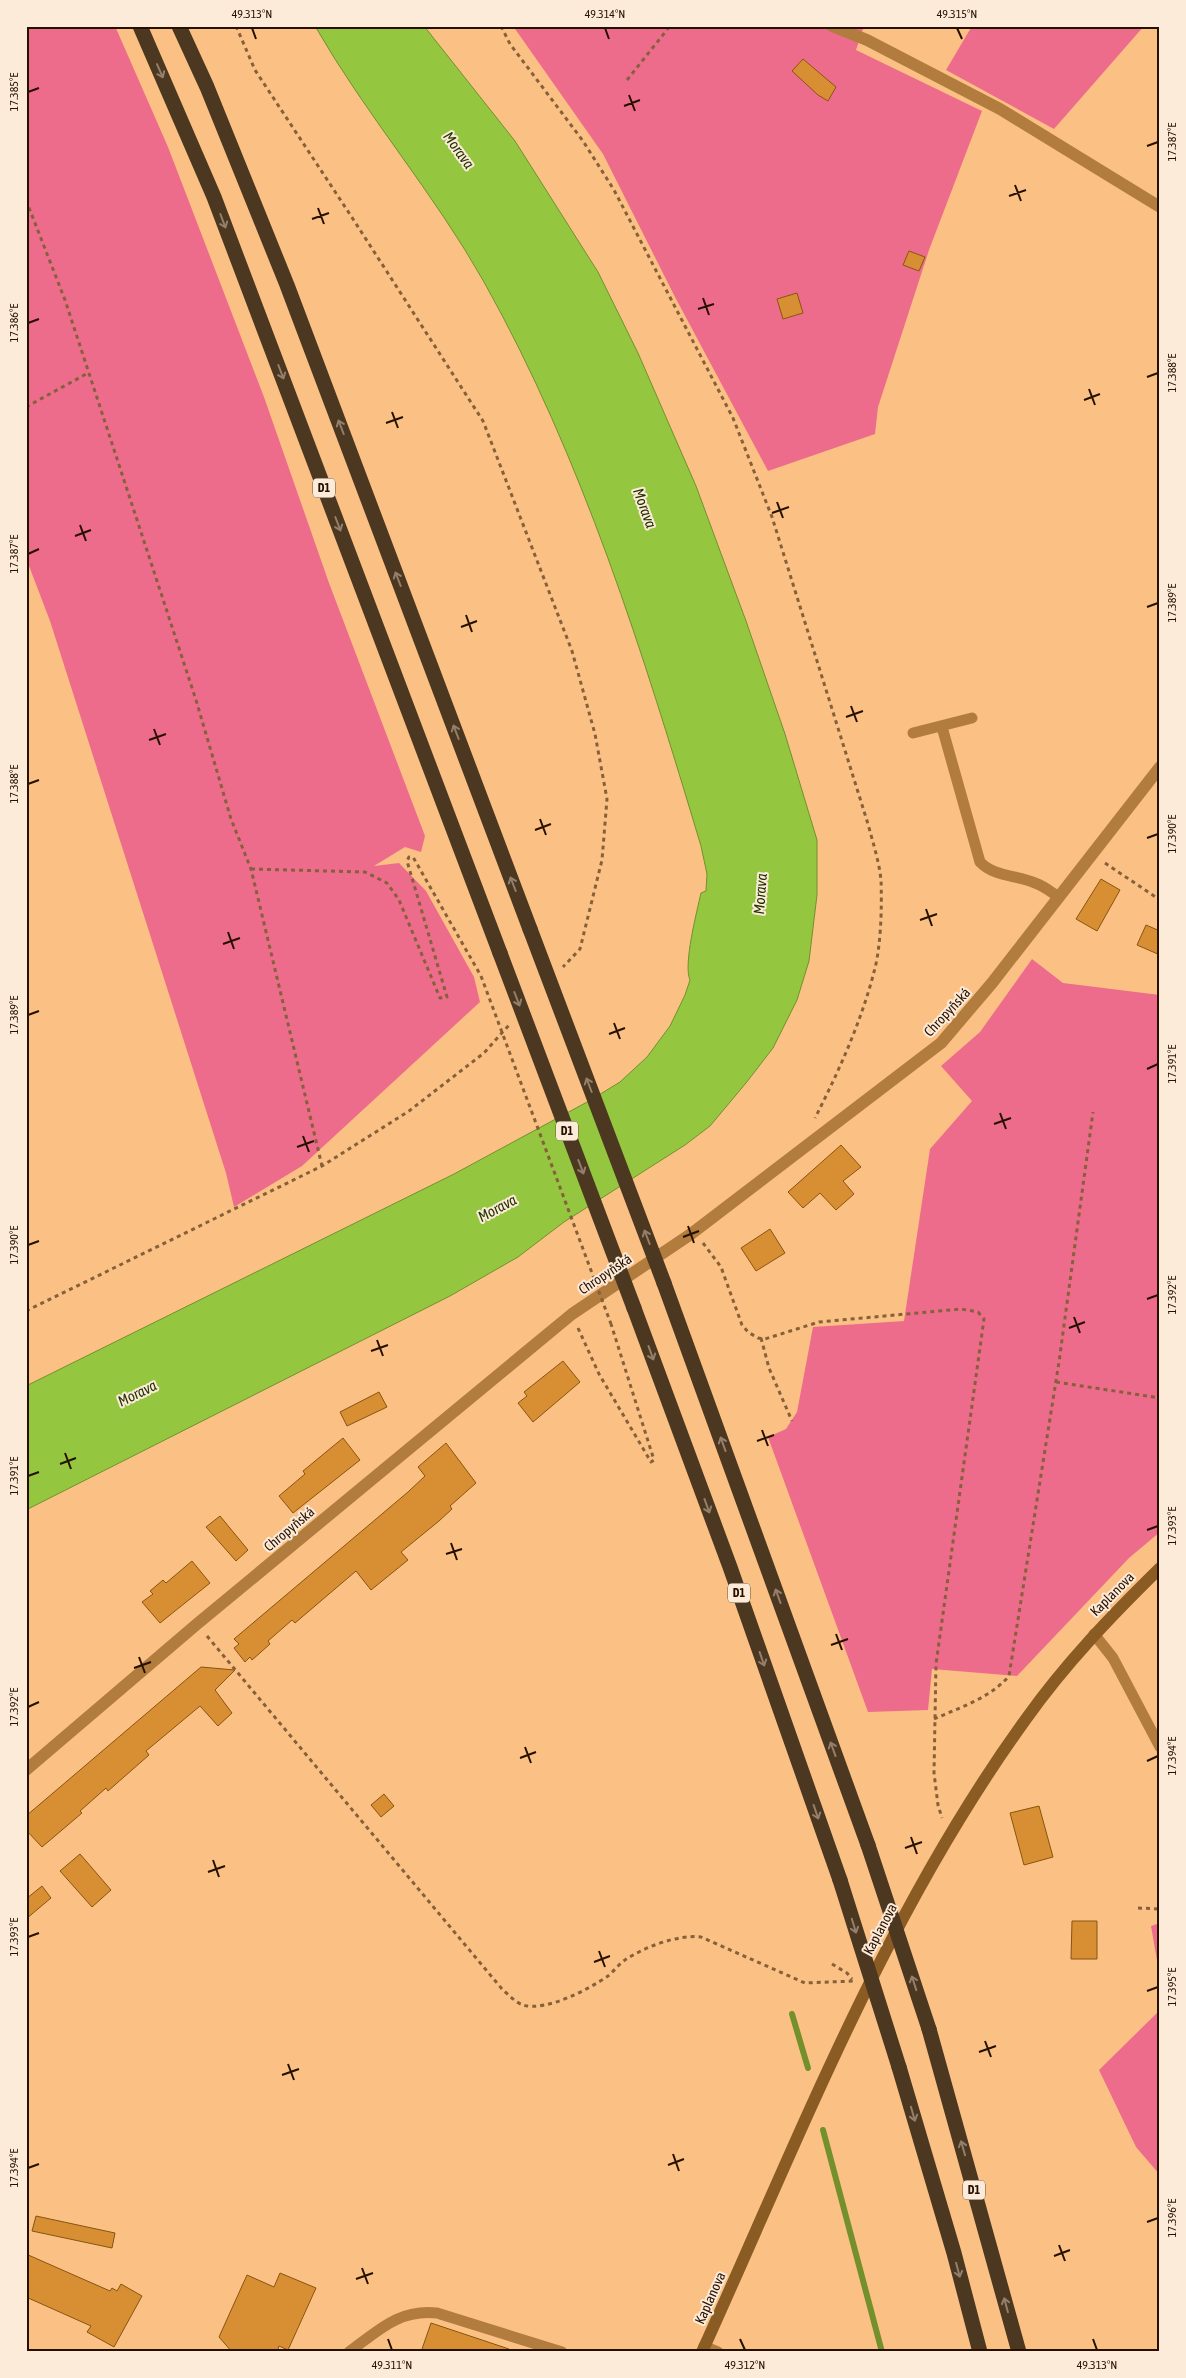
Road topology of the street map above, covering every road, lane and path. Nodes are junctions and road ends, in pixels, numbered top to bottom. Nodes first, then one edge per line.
1 (140, 26) edge
2 (180, 26) edge
3 (501, 26) edge
4 (670, 26) edge
5 (832, 26) edge
6 (627, 80) dead end
7 (26, 200) edge
8 (1160, 207) edge
9 (88, 373) junction
10 (26, 407) edge
11 (972, 718) dead end
12 (942, 726) junction
13 (913, 733) dead end
14 (1160, 767) edge
15 (1093, 854) junction
16 (251, 869) junction
17 (1059, 898) junction
18 (1160, 900) edge
19 (1093, 1112) dead end
20 (798, 1151) junction
21 (322, 1166) dead end
22 (691, 1234) junction
23 (572, 1314) junction
24 (762, 1338) junction
25 (1056, 1382) junction
26 (1160, 1398) edge
27 (792, 1421) dead end
28 (1160, 1568) edge
29 (197, 1624) junction
30 (1094, 1634) junction
31 (934, 1719) junction
32 (1160, 1747) edge
33 (26, 1770) edge
34 (952, 1829) junction
35 (1138, 1908) dead end
36 (1160, 1909) edge
37 (832, 1964) dead end
38 (703, 2349) edge
39 (349, 2352) edge
40 (562, 2352) edge
41 (718, 2352) edge
42 (980, 2352) edge
43 (1019, 2352) edge

1 -> 42 highway, D1, bridge
43 -> 2 highway, D1, bridge
3 - 20 path
4 - 6 path
5 - 8 street
7 - 9 path
9 - 10 path
9 - 16 path
11 - 12 lane
12 - 13 lane
12 - 17 lane
14 - 15 street, Chropyňská
15 - 17 street, Chropyňská
15 - 18 path
16 - 21 path
16 - 23 path, bridge
17 - 20 street, Chropyňská
19 - 25 path
20 - 22 street, Chropyňská
22 - 23 street, Chropyňská
22 - 24 path
23 - 29 street, Chropyňská
24 - 27 path
24 - 31 path
25 - 26 path
25 - 31 path
28 - 30 main road, Kaplanova
29 - 33 street, Chropyňská
29 - 37 path
30 - 32 lane
30 - 34 main road, Kaplanova
31 - 34 path
34 - 38 main road, Kaplanova
35 - 36 path
38 - 41 lane
39 - 40 lane

